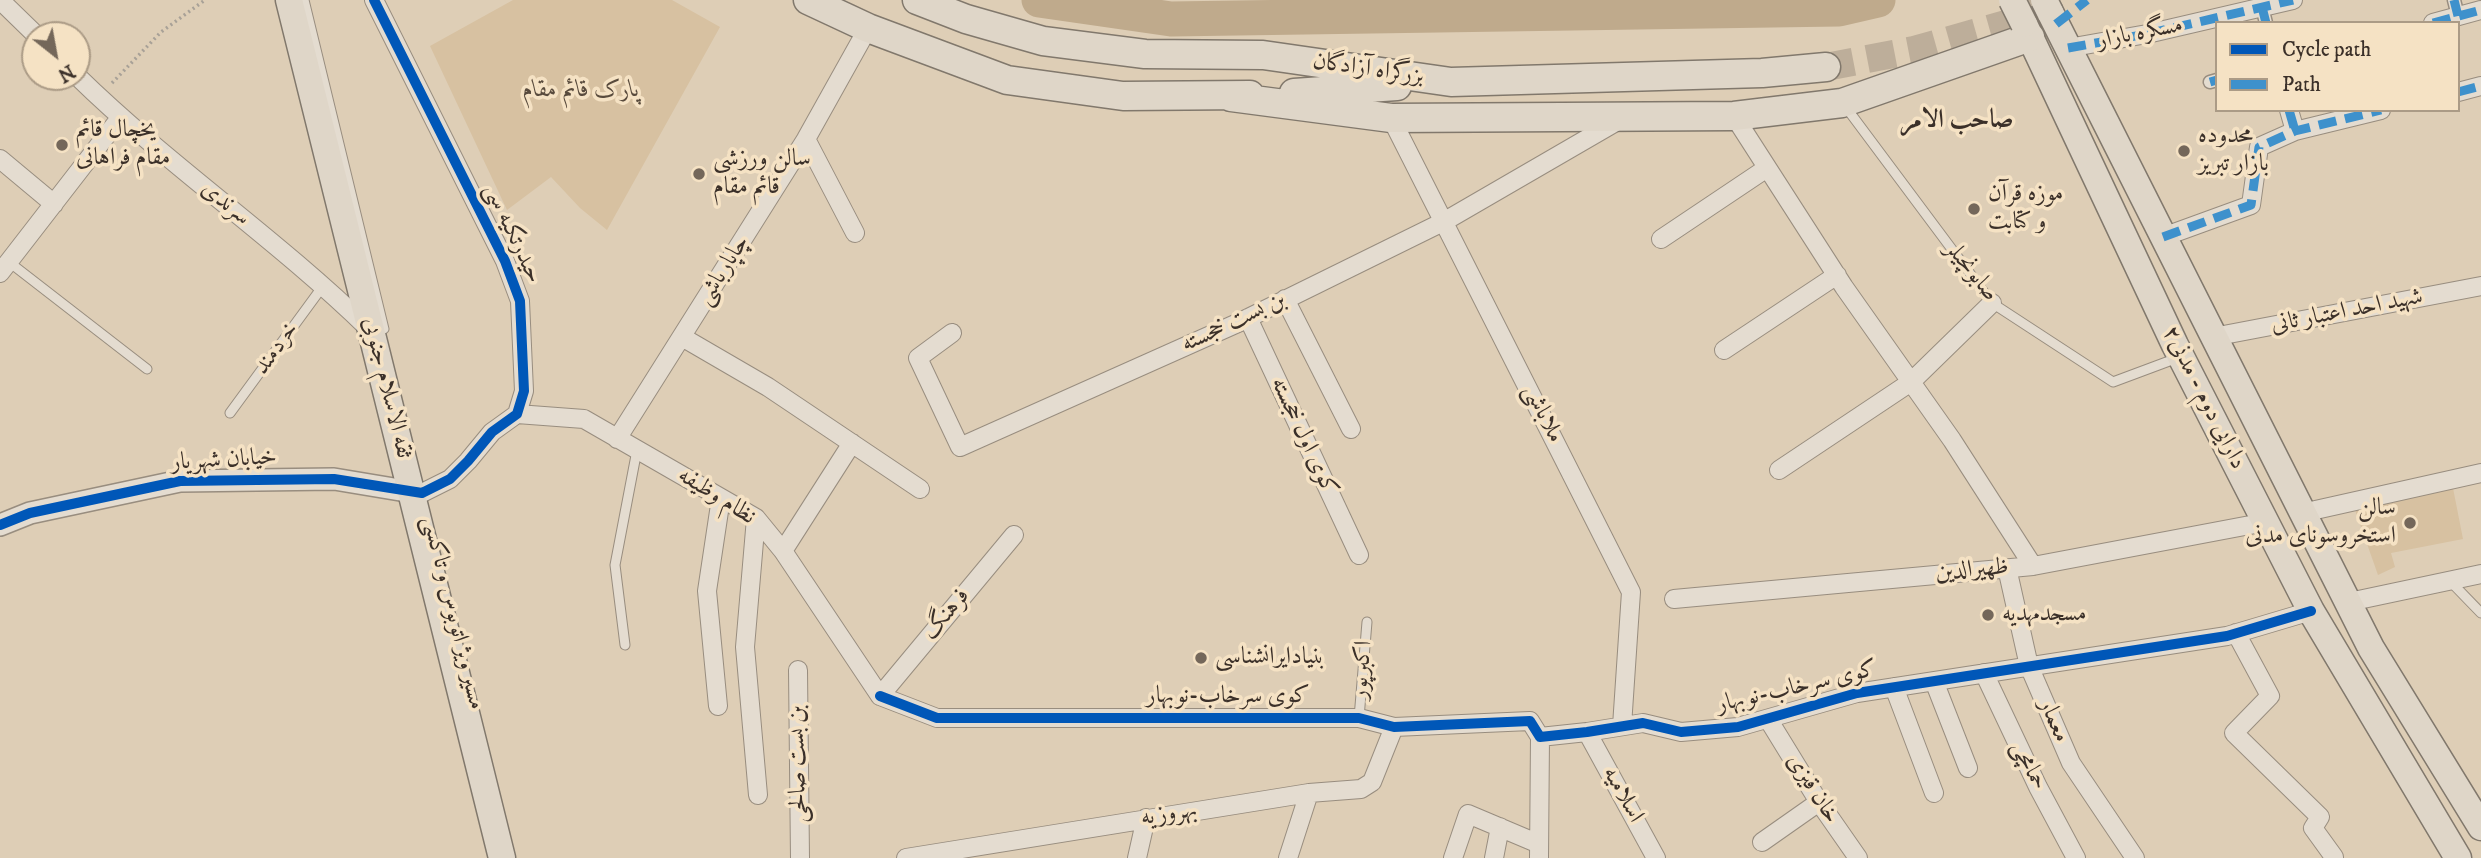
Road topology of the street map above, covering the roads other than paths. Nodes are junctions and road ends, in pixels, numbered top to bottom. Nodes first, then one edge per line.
1 (0, 0) edge
2 (289, 0) edge
3 (303, 0) edge
4 (374, 0) edge
5 (808, 0) edge
6 (918, 0) edge
7 (2012, 0) edge
8 (2293, 0) edge
9 (2456, 8) edge
10 (2481, 10) edge
11 (2050, 12) edge
12 (2264, 15) edge
13 (22, 21) edge
14 (2227, 21) edge
15 (2436, 21) edge
16 (2215, 23) edge
17 (868, 28) junction
18 (2027, 30) junction
19 (2068, 48) junction
20 (1826, 67) tunnel mouth
21 (1451, 82) junction
22 (2481, 86) edge
23 (91, 90) edge
24 (2460, 91) edge
25 (1231, 97) junction
26 (1842, 103) junction
27 (2290, 112) edge
28 (2373, 112) edge
29 (2102, 114) junction
30 (1734, 116) junction
31 (1391, 117) junction
32 (1624, 117) junction
33 (120, 118) junction
34 (2074, 127) junction
35 (2295, 131) junction
36 (806, 139) junction
37 (0, 159) edge
38 (1767, 168) junction
39 (54, 204) junction
40 (1445, 221) junction
41 (855, 233) dead end
42 (2163, 237) junction
43 (1661, 239) dead end
44 (4, 267) edge
45 (1837, 275) junction
46 (324, 285) junction
47 (2481, 286) edge
48 (1284, 299) junction
49 (1992, 303) junction
50 (1248, 318) junction
51 (952, 333) dead end
52 (682, 337) junction
53 (2213, 337) junction
54 (380, 338) junction
55 (1724, 349) dead end
56 (2181, 356) junction
57 (148, 369) dead end
58 (1911, 382) junction
59 (229, 413) dead end
60 (517, 414) junction
61 (1351, 429) dead end
62 (617, 439) junction
63 (852, 443) junction
64 (637, 450) junction
65 (416, 466) dead end
66 (1779, 470) dead end
67 (2481, 474) edge
68 (920, 489) dead end
69 (417, 493) junction
70 (721, 498) junction
71 (2302, 513) junction
72 (756, 517) junction
73 (2266, 523) junction
74 (0, 526) edge
75 (1014, 535) dead end
76 (783, 551) junction
77 (1359, 555) dead end
78 (2033, 566) junction
79 (2007, 568) junction
80 (2481, 574) edge
81 (2450, 581) junction
82 (1674, 599) dead end
83 (2349, 602) junction
84 (2311, 611) junction
85 (2481, 613) edge
86 (1367, 622) dead end
87 (2236, 633) junction
88 (625, 645) dead end
89 (2029, 666) junction
90 (798, 670) dead end
91 (1984, 673) junction
92 (1934, 681) junction
93 (1894, 687) junction
94 (880, 696) junction
95 (718, 706) dead end
96 (1359, 718) junction
97 (1768, 719) junction
98 (1622, 726) junction
99 (1394, 727) junction
100 (1587, 733) junction
101 (483, 736) dead end
102 (1540, 737) junction
103 (486, 750) dead end
104 (489, 763) dead end
105 (1968, 768) dead end
106 (1309, 793) junction
107 (1934, 793) dead end
108 (758, 795) dead end
109 (1819, 802) junction
110 (1146, 818) junction
111 (1500, 827) junction
112 (2481, 827) edge
113 (1762, 842) dead end
114 (1539, 851) edge
115 (968, 852) edge
116 (2334, 857) edge
117 (502, 858) edge
118 (800, 858) edge
119 (906, 858) edge
120 (1138, 858) edge
121 (1289, 858) edge
122 (1453, 858) edge
123 (1494, 858) edge
124 (1656, 858) edge
125 (1858, 858) edge
126 (2076, 858) edge
127 (2135, 858) edge
128 (2458, 858) edge

1 - 13 street
2 - 54 main road, ثقه الاسلام جنوبی
3 - 54 lane
4 - 60 street, حیدرتکیه سی
5 - 17 highway
6 - 21 highway, بزرگراه آزادگان
7 - 18 main road, دارایی دوم - مدنی۲, bridge
8 - 12 street, مسگره بازار
9 - 10 street
9 - 15 street
11 - 18 main road
11 - 19 main road, دارایی دوم - مدنی۲
12 - 14 street, مسگره بازار
16 - 19 street, مسگره بازار
17 - 25 highway
17 - 36 street, چاپارباشی
18 - 26 highway
18 - 34 main road, دارایی دوم - مدنی۲
19 - 29 main road, دارایی دوم - مدنی۲
20 - 21 highway, بزرگراه آزادگان
21 - 25 highway
22 - 24 street
23 - 33 street, سرندی
25 - 31 highway
26 - 30 highway
26 - 49 lane, صابونچیلر
27 - 35 street
28 - 35 street
29 - 34 main road
29 - 42 main road, دارایی دوم - مدنی۲
30 - 32 highway
30 - 38 street
31 - 32 highway
31 - 40 street, ملاباشی
32 - 40 street, بن بست خجسته
33 - 39 street
33 - 46 street, سرندی
34 - 56 main road, دارایی دوم - مدنی۲
35 - 42 street
36 - 41 street
36 - 52 street, چاپارباشی
37 - 39 street
38 - 43 street
38 - 45 street
39 - 44 street
40 - 48 street, بن بست خجسته
40 - 98 street, ملاباشی
42 - 53 main road, دارایی دوم - مدنی۲
44 - 57 lane
45 - 55 street
45 - 58 street
46 - 54 street, سرندی
46 - 59 lane, خردمند
47 - 53 street, شهید احد اعتبار ثانی
48 - 50 street, بن بست خجسته
48 - 61 street
49 - 56 lane, صابونچیلر
49 - 58 street
50 - 51 street, بن بست خجسته
50 - 77 street, کوی اول خجسته
52 - 62 street, چاپارباشی
52 - 63 street
53 - 71 main road, دارایی دوم - مدنی۲
54 - 69 main road, ثقه الاسلام جنوبی
56 - 73 main road, دارایی دوم - مدنی۲
58 - 66 street
58 - 78 street
60 - 62 street, نظام وظیفه
60 - 69 street
62 - 64 street, نظام وظیفه
63 - 68 street
63 - 76 street
64 - 70 street, نظام وظیفه
64 - 88 lane
65 - 69 lane, مسیر ویژ اتوبوس و تاکسی
67 - 71 street
69 - 74 street, خیابان شهریار
69 - 101 lane, مسیر ویژ اتوبوس و تاکسی
69 - 117 main road, ثقه الاسلام جنوبی
70 - 72 street, نظام وظیفه
70 - 95 street
71 - 83 main road, دارایی دوم - مدنی۲
72 - 76 street, نظام وظیفه
72 - 108 street
73 - 78 street, ظهیرالدین
73 - 84 main road, دارایی دوم - مدنی۲
75 - 94 street, فرهنگ
76 - 94 street, نظام وظیفه
78 - 79 street, ظهیرالدین
79 - 82 street, ظهیرالدین
79 - 89 street, معمار
80 - 81 street
81 - 83 street
81 - 85 lane
83 - 112 main road, دارایی دوم - مدنی۲
84 - 87 street, کوی سرخاب-نوبهار
84 - 128 main road, دارایی دوم - مدنی۲
86 - 96 lane, اکبرپور
87 - 89 street, کوی سرخاب-نوبهار
87 - 116 street
89 - 91 street, کوی سرخاب-نوبهار
89 - 127 street, معمار
90 - 118 street, بن بست صالحی
91 - 92 street, کوی سرخاب-نوبهار
91 - 126 street, حمامچی
92 - 93 street, کوی سرخاب-نوبهار
92 - 105 street
93 - 97 street, کوی سرخاب-نوبهار
93 - 107 street
94 - 96 street, کوی سرخاب-نوبهار
96 - 99 street, کوی سرخاب-نوبهار
97 - 98 street, کوی سرخاب-نوبهار
97 - 109 street, خان قیزی
98 - 100 street, کوی سرخاب-نوبهار
99 - 102 street, کوی سرخاب-نوبهار
99 - 106 street, بهروزیه
100 - 102 street, کوی سرخاب-نوبهار
100 - 124 street, اسلامیه
102 - 114 street
103 - 104 lane
106 - 110 street, بهروزیه
106 - 121 street
109 - 113 street
109 - 125 street, خان قیزی
110 - 115 street, بهروزیه
110 - 120 street
111 - 114 street
111 - 122 street
111 - 123 street
115 - 119 street, بهروزیه

